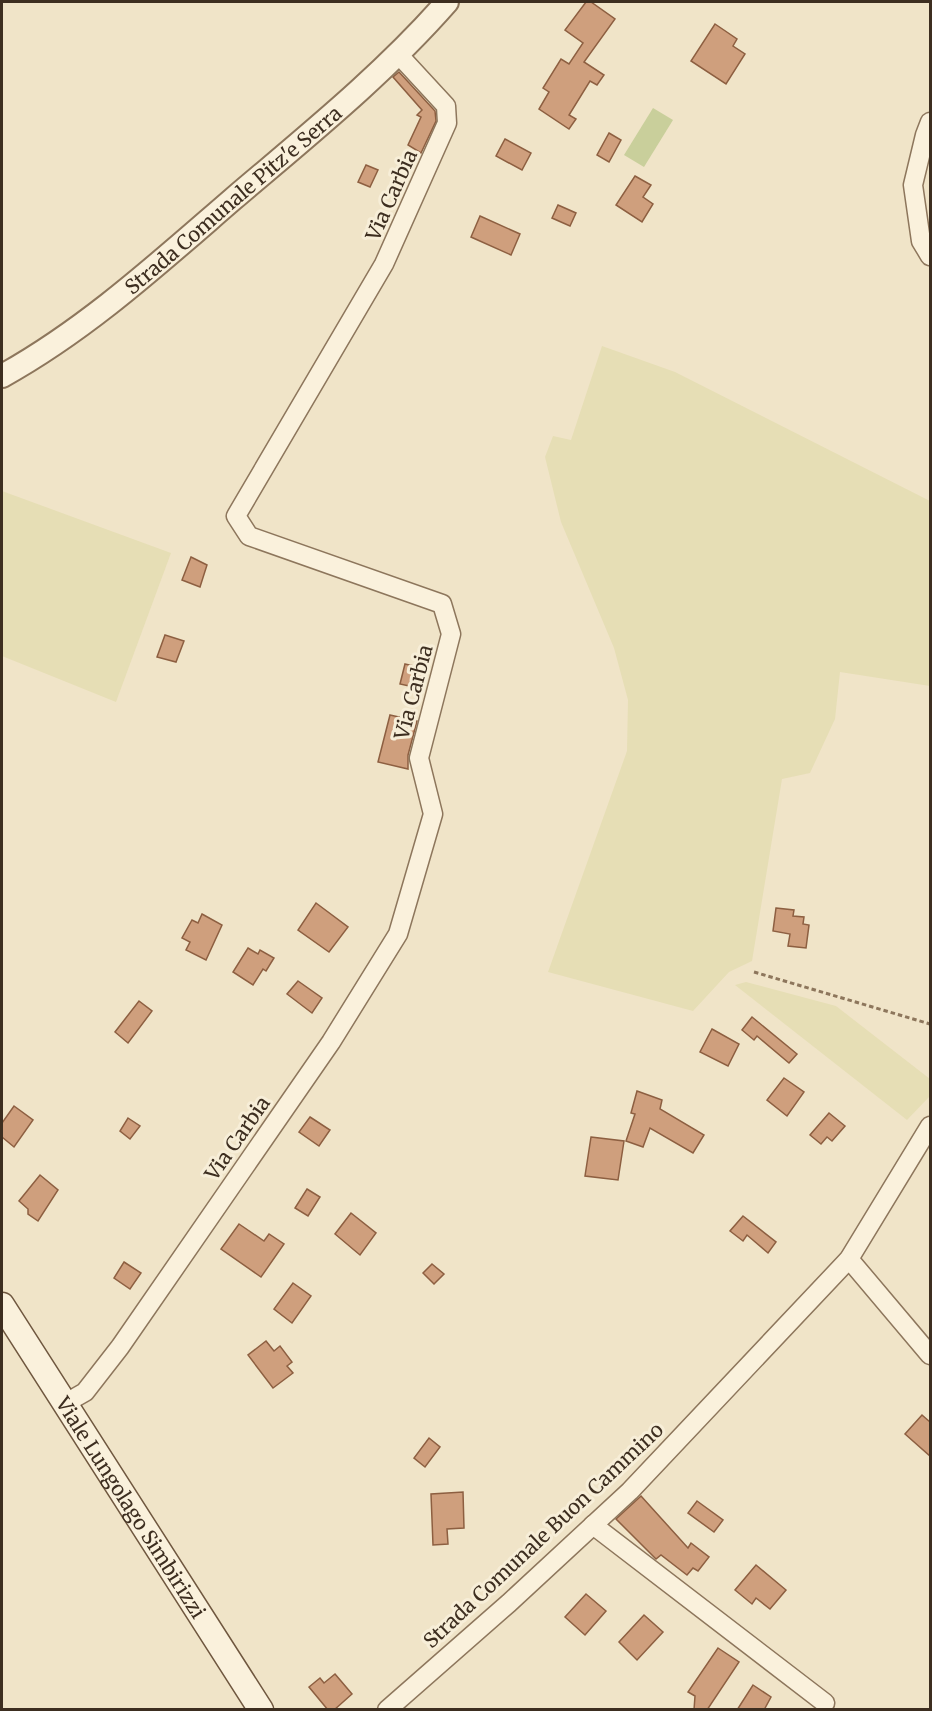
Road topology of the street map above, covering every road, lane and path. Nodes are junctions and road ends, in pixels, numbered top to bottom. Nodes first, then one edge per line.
1 (447, 2) edge
2 (399, 54) junction
3 (930, 122) edge
4 (930, 256) edge
5 (2, 376) edge
6 (754, 972) dead end
7 (930, 1024) edge
8 (930, 1126) edge
9 (849, 1259) junction
10 (2, 1305) edge
11 (930, 1355) edge
12 (64, 1404) junction
13 (593, 1525) junction
14 (825, 1703) dead end
15 (261, 1710) edge
16 (387, 1710) edge

1 - 2 street, Strada Comunale Pitz'e Serra
2 - 5 street, Strada Comunale Pitz'e Serra
2 - 12 street, Via Carbia
3 - 4 street
6 - 7 path
8 - 9 street, Strada Comunale Buon Cammino
9 - 11 street
9 - 13 street, Strada Comunale Buon Cammino
10 - 12 main road, Viale Lungolago Simbirizzi
12 - 15 main road, Viale Lungolago Simbirizzi
13 - 14 street
13 - 16 street, Strada Comunale Buon Cammino

